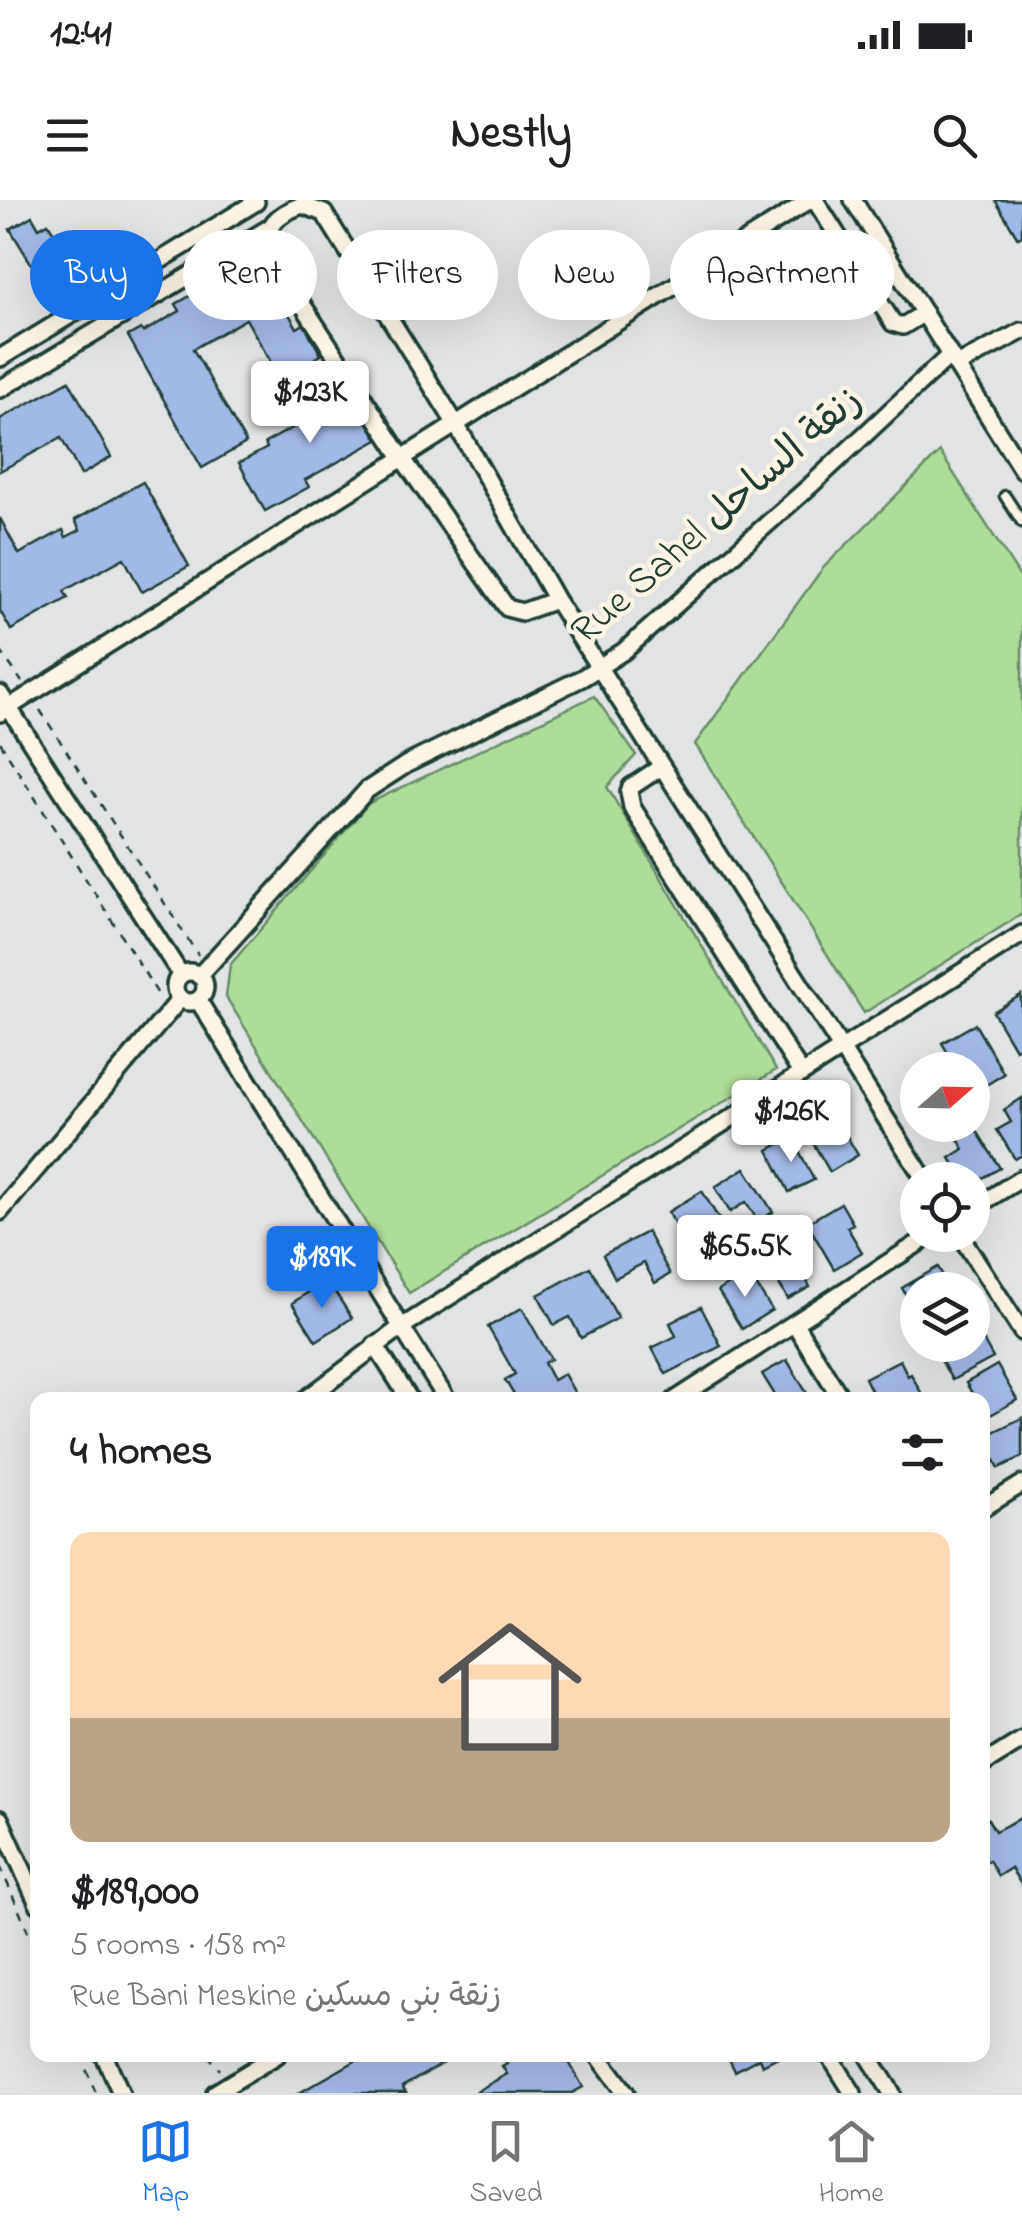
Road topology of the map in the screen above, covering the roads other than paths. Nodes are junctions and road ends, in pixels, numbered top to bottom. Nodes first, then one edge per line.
1 (812, 200) edge
2 (853, 200) edge
3 (256, 202) edge
4 (269, 228) junction
5 (924, 312) junction
6 (1022, 331) edge
7 (0, 358) edge
8 (954, 360) junction
9 (0, 389) edge
10 (457, 426) junction
11 (403, 459) junction
12 (1022, 470) edge
13 (1005, 496) dead end
14 (1022, 522) edge
15 (556, 600) junction
16 (600, 667) junction
17 (3, 705) edge
18 (661, 767) junction
19 (1022, 934) edge
20 (204, 969) junction
21 (181, 974) junction
22 (198, 1000) junction
23 (175, 1004) junction
24 (842, 1049) junction
25 (801, 1073) junction
26 (914, 1162) edge
27 (1022, 1178) edge
28 (990, 1198) edge
29 (0, 1212) edge
30 (905, 1252) edge
31 (971, 1252) edge
32 (795, 1324) junction
33 (400, 1328) junction
34 (1022, 1332) edge
35 (375, 1345) junction
36 (315, 1392) edge
37 (405, 1392) edge
38 (442, 1392) edge
39 (688, 1392) edge
40 (837, 1392) edge
41 (1022, 1484) edge
42 (990, 1504) edge
43 (1022, 1740) edge
44 (990, 1760) edge
45 (0, 1819) edge
46 (30, 1886) edge
47 (107, 2062) edge
48 (266, 2062) edge
49 (603, 2062) edge
50 (833, 2062) edge
51 (872, 2062) edge
52 (121, 2093) edge
53 (215, 2093) edge
54 (626, 2093) edge
55 (853, 2093) edge
56 (892, 2093) edge

1 - 5 street
1 - 10 street
2 - 5 street
3 - 7 street
4 - 9 street
4 - 10 street
4 - 11 street
5 - 8 street
6 - 8 street, Rue Sahel زنقة الساحل
8 - 12 street
8 - 16 street, Rue Sahel زنقة الساحل
10 - 11 street
10 - 15 street
11 - 15 street
11 - 17 street
13 - 14 lane
15 - 16 street
16 - 18 street
16 - 20 street, Rue Sahel زنقة الساحل
17 - 21 street
18 - 24 street
18 - 25 street
19 - 24 street
20 - 21 street
20 - 22 street
21 - 23 street
22 - 23 street
22 - 33 street
23 - 29 street
24 - 25 street
24 - 26 street
25 - 33 street
27 - 28 street
30 - 32 street
31 - 34 street
32 - 39 street
32 - 40 street
33 - 35 street
33 - 38 street
35 - 36 street
35 - 37 street
41 - 42 street
43 - 44 street
45 - 46 street
47 - 52 street
48 - 53 street
49 - 54 street
50 - 55 street
51 - 56 street

